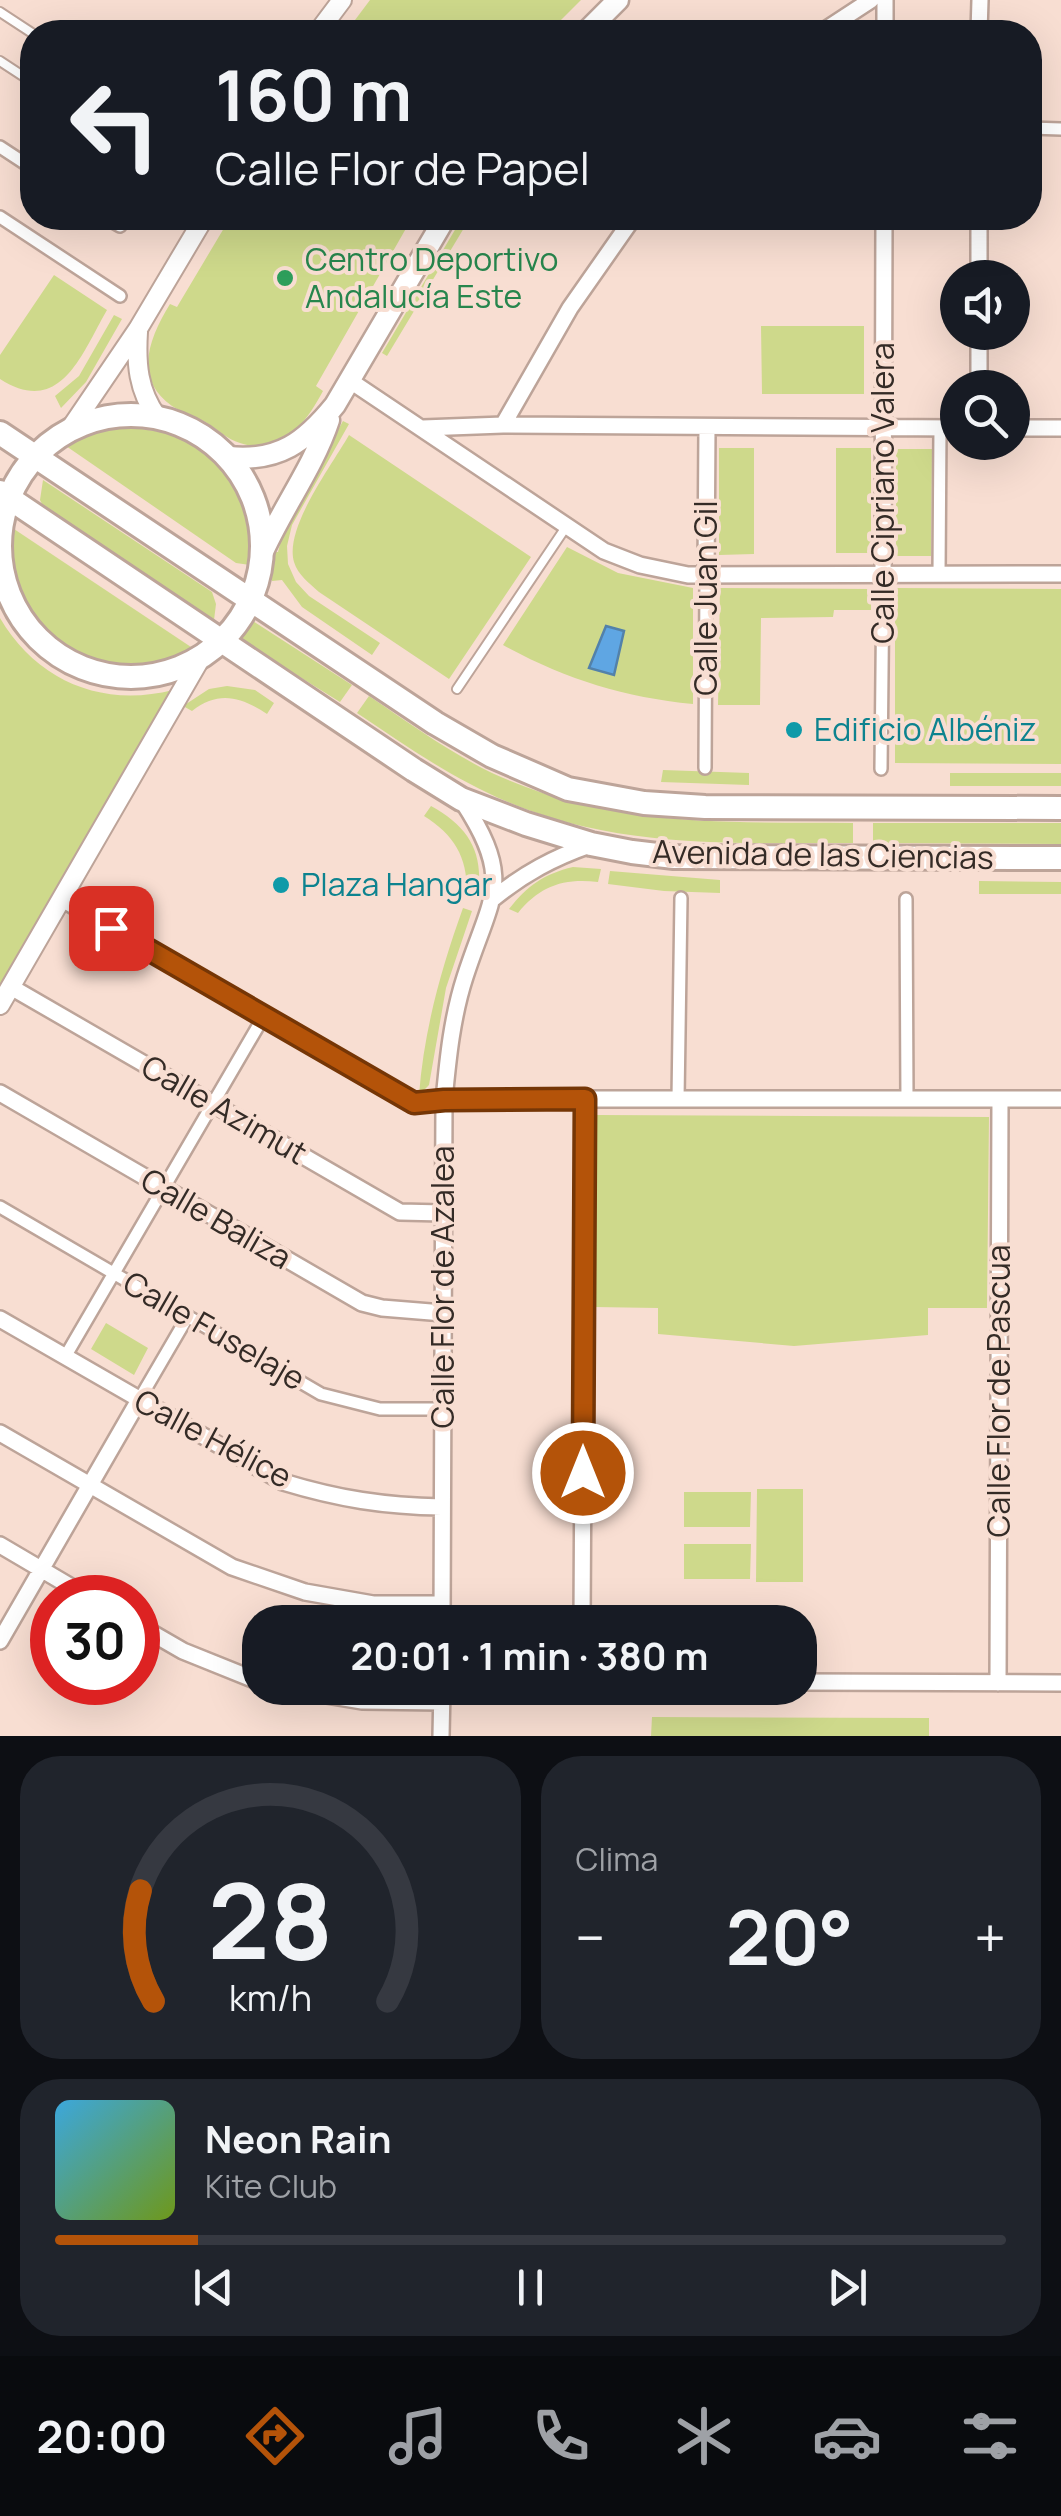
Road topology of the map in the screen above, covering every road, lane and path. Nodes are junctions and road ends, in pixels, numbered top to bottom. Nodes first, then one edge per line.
1 (618, 0) edge
2 (871, 0) edge
3 (598, 20) edge
4 (840, 20) edge
5 (0, 217) edge
6 (197, 230) edge
7 (438, 230) edge
8 (625, 230) edge
9 (884, 230) edge
10 (979, 230) edge
11 (979, 260) edge
12 (120, 296) dead end
13 (138, 330) junction
14 (349, 380) junction
15 (334, 404) junction
16 (157, 416) junction
17 (502, 426) junction
18 (423, 428) junction
19 (706, 428) junction
20 (884, 428) junction
21 (940, 428) joint
22 (1030, 428) edge
23 (1061, 428) edge
24 (68, 432) junction
25 (0, 434) edge
26 (229, 457) junction
27 (37, 458) junction
28 (6, 496) edge
29 (566, 527) junction
30 (1, 543) edge
31 (260, 556) junction
32 (1061, 574) edge
33 (883, 575) junction
34 (939, 575) junction
35 (706, 576) junction
36 (248, 599) junction
37 (220, 640) junction
38 (198, 662) junction
39 (457, 689) dead end
40 (705, 768) dead end
41 (881, 768) dead end
42 (461, 799) junction
43 (1061, 808) edge
44 (591, 844) junction
45 (1056, 860) edge
46 (494, 898) junction
47 (681, 898) dead end
48 (62, 899) junction
49 (906, 899) dead end
50 (10, 986) junction
51 (0, 1005) edge
52 (264, 1016) junction
53 (0, 1093) edge
54 (585, 1099) junction
55 (678, 1099) junction
56 (907, 1099) junction
57 (1000, 1099) junction
58 (1061, 1099) edge
59 (444, 1100) junction
60 (212, 1104) junction
61 (163, 1188) junction
62 (0, 1207) edge
63 (444, 1213) junction
64 (114, 1273) junction
65 (443, 1313) junction
66 (188, 1316) junction
67 (0, 1320) edge
68 (64, 1357) junction
69 (140, 1400) junction
70 (443, 1409) junction
71 (0, 1433) edge
72 (90, 1485) junction
73 (442, 1507) junction
74 (0, 1545) edge
75 (42, 1570) junction
76 (51, 1575) edge
77 (442, 1604) joint
78 (582, 1605) edge
79 (160, 1638) edge
80 (0, 1642) edge
81 (242, 1675) edge
82 (817, 1682) edge
83 (998, 1683) junction
84 (1061, 1683) edge
85 (442, 1705) edge
86 (441, 1736) edge

1 - 3 main road
2 - 4 street
5 - 12 street
6 - 13 street
7 - 14 main road
8 - 17 street
9 - 20 street, Calle Cipriano Valera
10 - 11 street
13 - 16 street
13 - 24 street
14 - 15 main road
14 - 18 street
15 - 26 main road
15 - 31 main road
16 - 24 main road
16 - 26 main road
17 - 18 street
17 - 19 street
18 - 29 street
19 - 20 street
19 - 35 street, Calle Juan Gil
20 - 21 street
20 - 33 street, Calle Cipriano Valera
21 - 34 street
22 - 23 street
24 - 27 main road
25 - 27 main road, Avenida de las Ciencias
26 - 31 main road
27 - 28 main road
27 - 36 main road, Avenida de las Ciencias
28 - 30 main road
28 - 37 main road, Avenida de las Ciencias
29 - 35 street
29 - 39 lane
30 - 38 main road
31 - 36 main road
32 - 34 street
33 - 34 street
33 - 35 street
33 - 41 street, Calle Cipriano Valera
35 - 40 street, Calle Juan Gil
36 - 37 main road
36 - 43 main road, Avenida de las Ciencias
37 - 38 main road
37 - 42 main road, Avenida de las Ciencias
38 - 48 street
42 - 44 main road, Avenida de las Ciencias
42 - 46 street
44 - 45 main road, Avenida de las Ciencias
44 - 46 street
46 - 59 street, Calle Flor de Azalea
47 - 55 street
48 - 50 street
48 - 52 street
49 - 56 street
50 - 51 street
50 - 60 street, Calle Azimut
52 - 59 street
52 - 60 street
53 - 61 street, Calle Baliza
54 - 55 street
54 - 59 street
54 - 78 street
55 - 56 street
56 - 57 street
57 - 58 street
57 - 83 street, Calle Flor de Pascua
59 - 63 street, Calle Flor de Azalea
60 - 61 street
60 - 63 street, Calle Azimut
61 - 64 street
61 - 65 street, Calle Baliza
62 - 64 street, Calle Fuselaje
63 - 65 street, Calle Flor de Azalea
64 - 66 street, Calle Fuselaje
64 - 68 street
65 - 70 street, Calle Flor de Azalea
66 - 69 street
66 - 70 street, Calle Fuselaje
67 - 68 street, Calle Hélice
68 - 69 street, Calle Hélice
69 - 72 street
69 - 73 street, Calle Hélice
70 - 73 street, Calle Flor de Azalea
71 - 72 street
72 - 75 street
72 - 77 street
73 - 77 street, Calle Flor de Azalea
74 - 75 street
75 - 76 street
75 - 80 street
79 - 81 street
82 - 83 street
83 - 84 street
85 - 86 street

